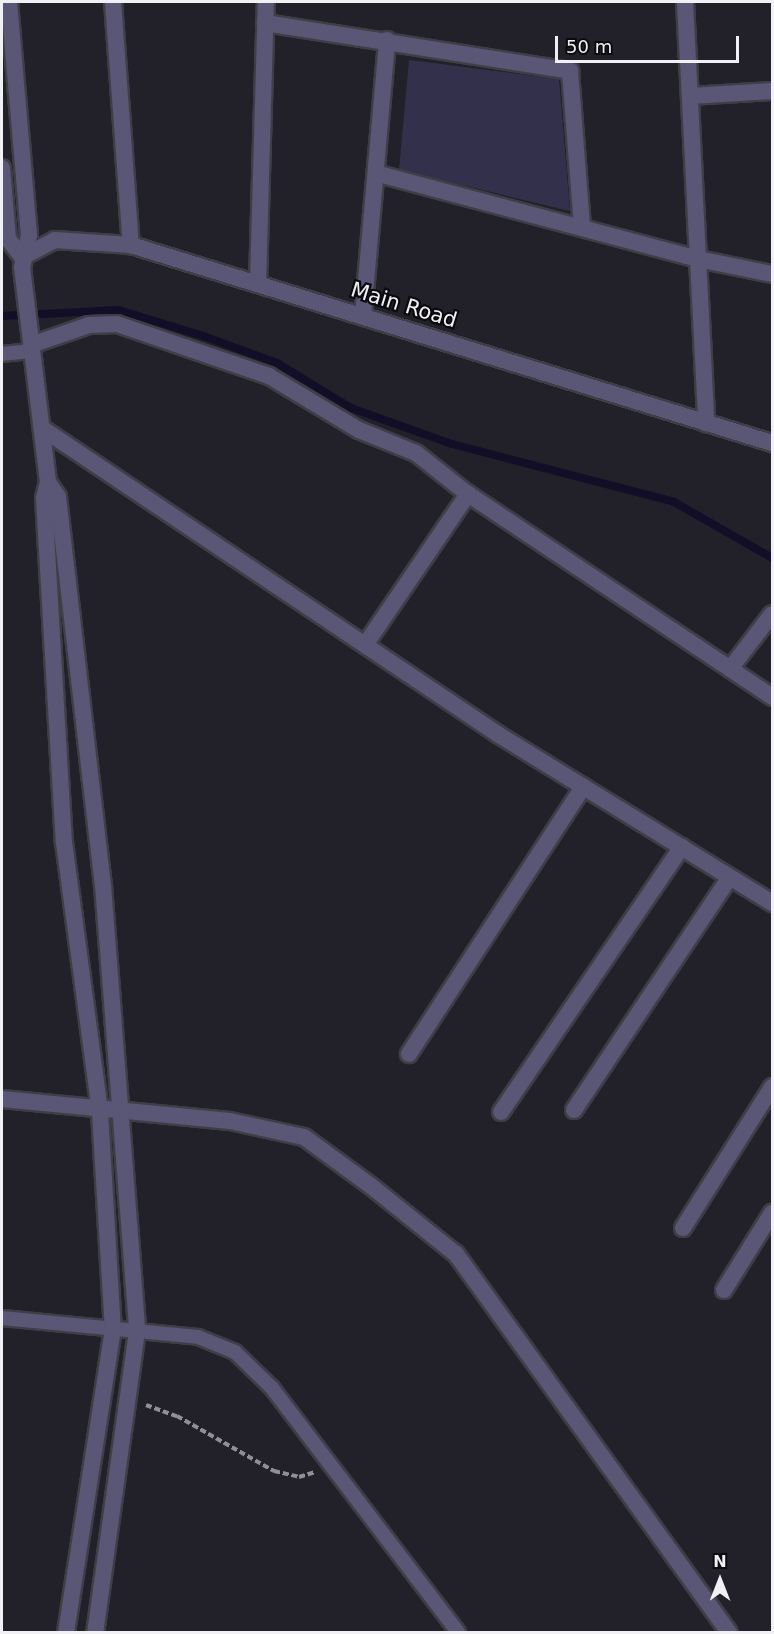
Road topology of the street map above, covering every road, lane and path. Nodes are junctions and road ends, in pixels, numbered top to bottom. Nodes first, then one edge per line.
1 (9, 2) edge
2 (113, 2) edge
3 (266, 2) edge
4 (685, 2) edge
5 (265, 23) junction
6 (387, 40) junction
7 (772, 91) edge
8 (690, 96) junction
9 (2, 168) edge
10 (379, 174) junction
11 (582, 227) junction
12 (130, 245) junction
13 (12, 251) edge
14 (698, 259) junction
15 (772, 274) edge
16 (258, 283) junction
17 (363, 316) junction
18 (32, 345) junction
19 (2, 354) edge
20 (706, 423) junction
21 (43, 429) junction
22 (772, 443) edge
23 (48, 482) junction
24 (468, 494) junction
25 (772, 614) edge
26 (365, 645) junction
27 (730, 669) junction
28 (772, 697) edge
29 (583, 787) junction
30 (682, 847) junction
31 (730, 876) junction
32 (772, 903) edge
33 (409, 1054) dead end
34 (772, 1087) edge
35 (2, 1099) edge
36 (574, 1110) dead end
37 (100, 1112) junction
38 (501, 1112) dead end
39 (124, 1114) junction
40 (772, 1213) edge
41 (683, 1228) dead end
42 (724, 1290) dead end
43 (2, 1318) edge
44 (113, 1329) junction
45 (136, 1331) junction
46 (130, 1403) junction
47 (330, 1462) junction
48 (66, 1632) edge
49 (95, 1632) edge
50 (458, 1632) edge
51 (729, 1632) edge

1 - 13 street
2 - 12 street
3 - 5 street
4 - 8 street
5 - 6 street
5 - 16 street
6 - 10 street
6 - 11 street
7 - 8 street
8 - 14 street
9 - 13 street
10 - 11 street
10 - 17 street
11 - 14 street
12 - 13 street, Main Road
12 - 16 street, Main Road
13 - 18 street
14 - 15 street
14 - 20 street
16 - 17 street, Main Road
17 - 20 street, Main Road
18 - 19 lane
18 - 21 street
18 - 24 street
20 - 22 street, Main Road
21 - 23 street
21 - 26 street
23 - 37 street
23 - 39 street
24 - 26 street
24 - 27 street
25 - 27 street
26 - 29 street
27 - 28 street
29 - 30 street
29 - 33 street
30 - 31 street
30 - 38 street
31 - 32 street
31 - 36 street
34 - 41 street
35 - 37 street
37 - 39 street
37 - 44 street
39 - 45 street
39 - 51 street
40 - 42 street
43 - 44 lane
44 - 45 lane
44 - 48 street
45 - 46 street
45 - 47 lane
46 - 47 path
46 - 49 street
47 - 50 lane

